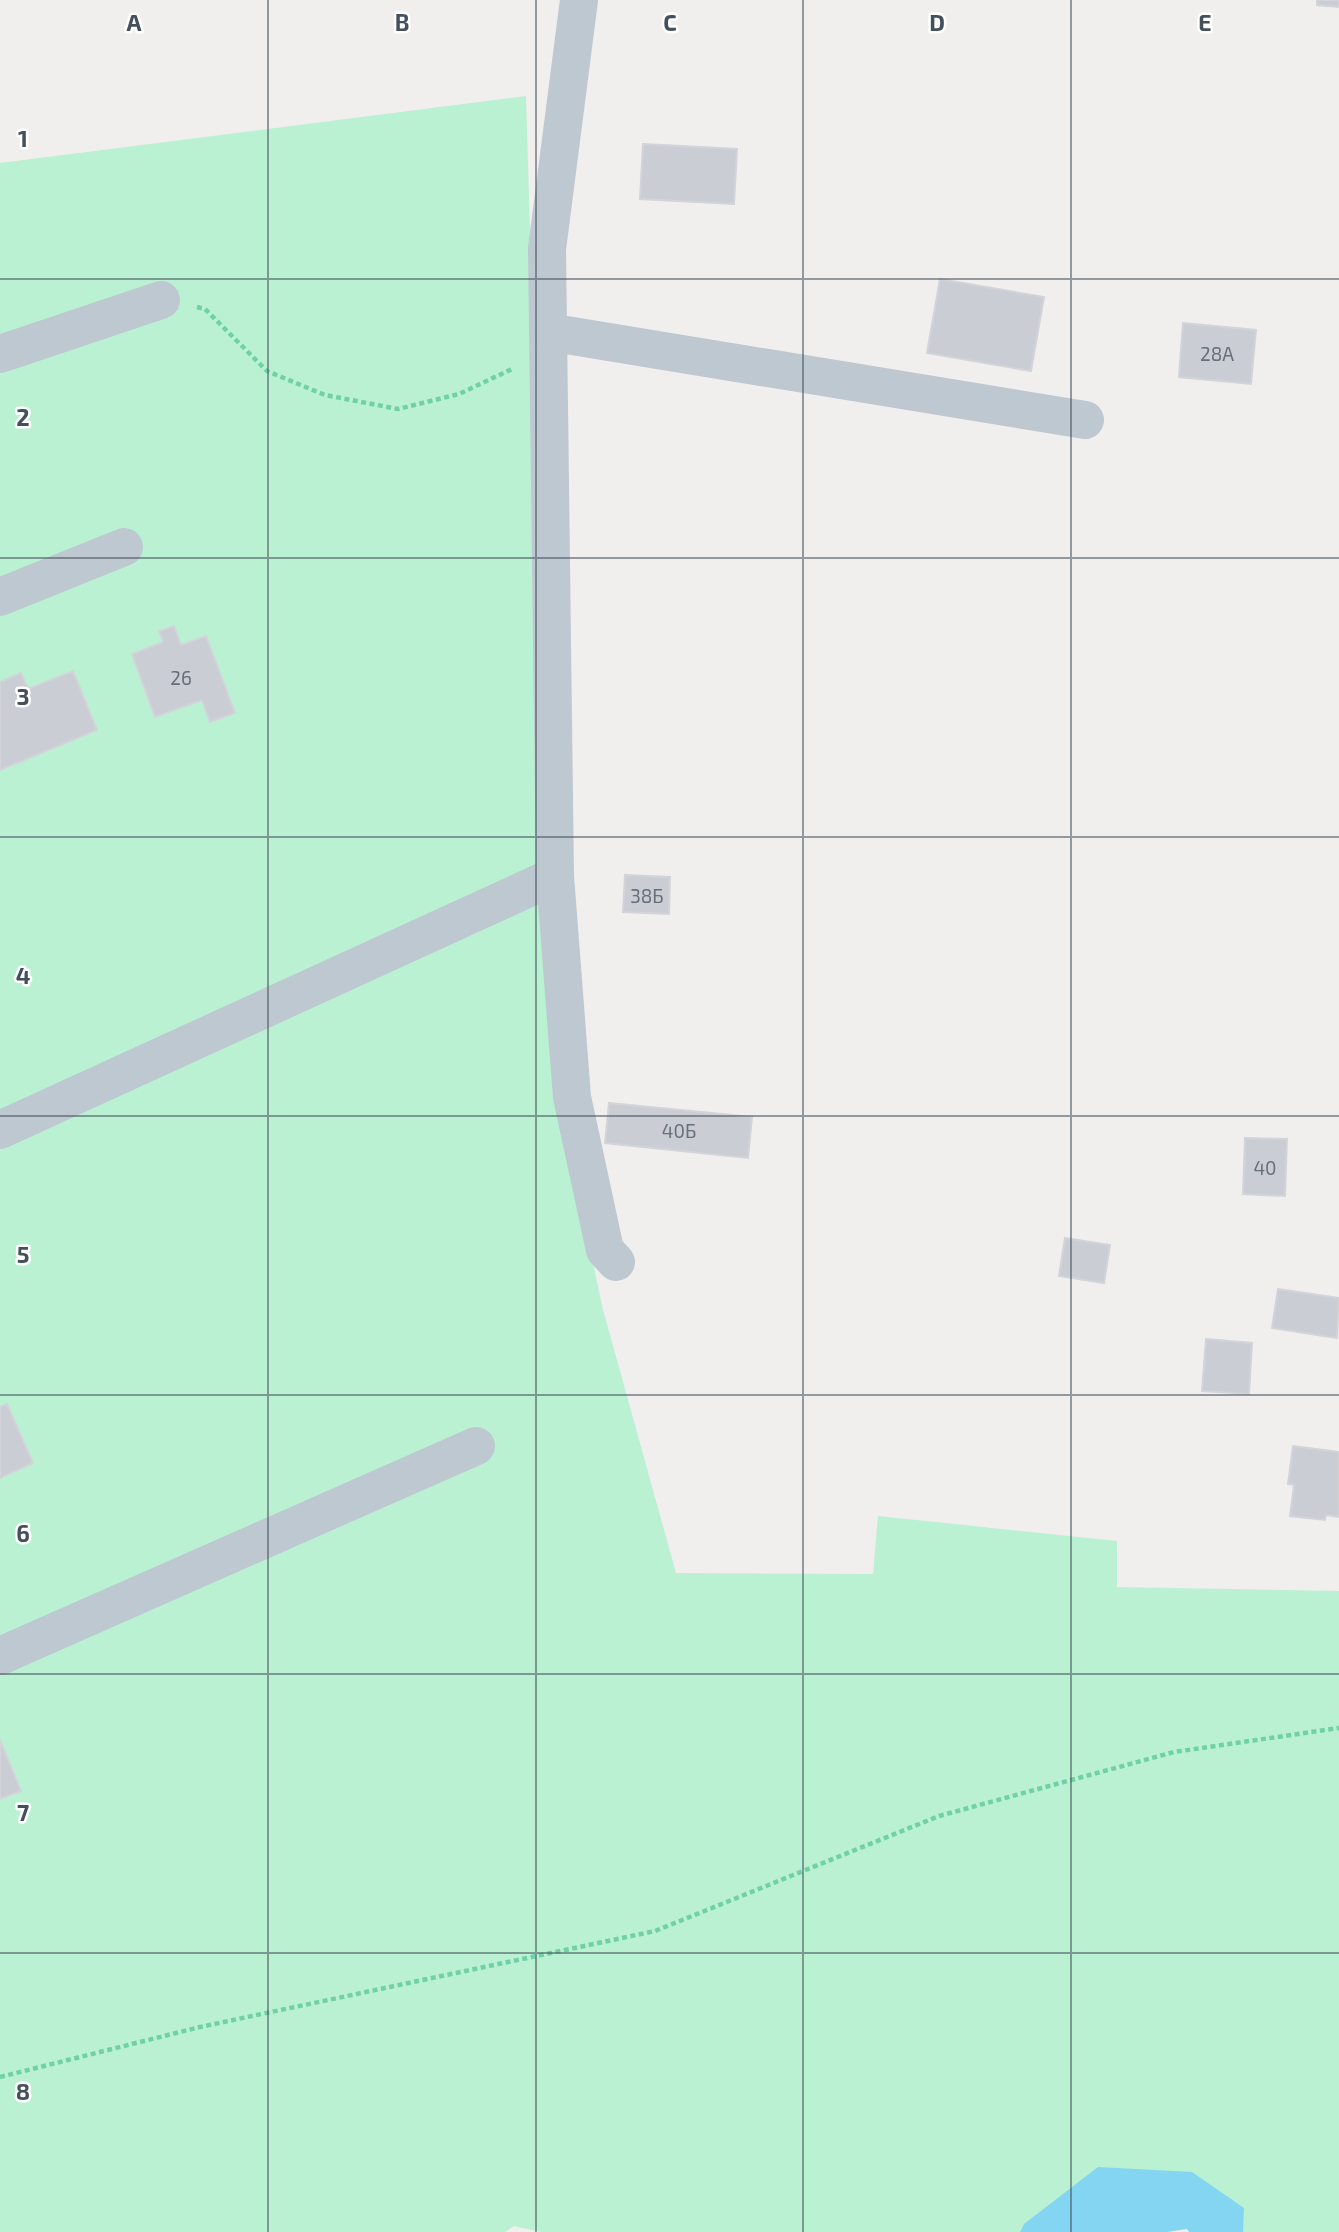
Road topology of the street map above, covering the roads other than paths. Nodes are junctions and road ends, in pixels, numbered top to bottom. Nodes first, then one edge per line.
1 (579, 0) edge
2 (162, 300) road end
3 (548, 343) junction
4 (0, 354) edge
5 (1085, 420) dead end
6 (124, 547) dead end
7 (0, 597) edge
8 (555, 876) junction
9 (0, 1130) edge
10 (616, 1262) dead end
11 (476, 1446) dead end
12 (0, 1656) edge

1 - 3 street
2 - 4 street
3 - 5 street
3 - 8 street
6 - 7 street
8 - 9 street
8 - 10 street
11 - 12 street

